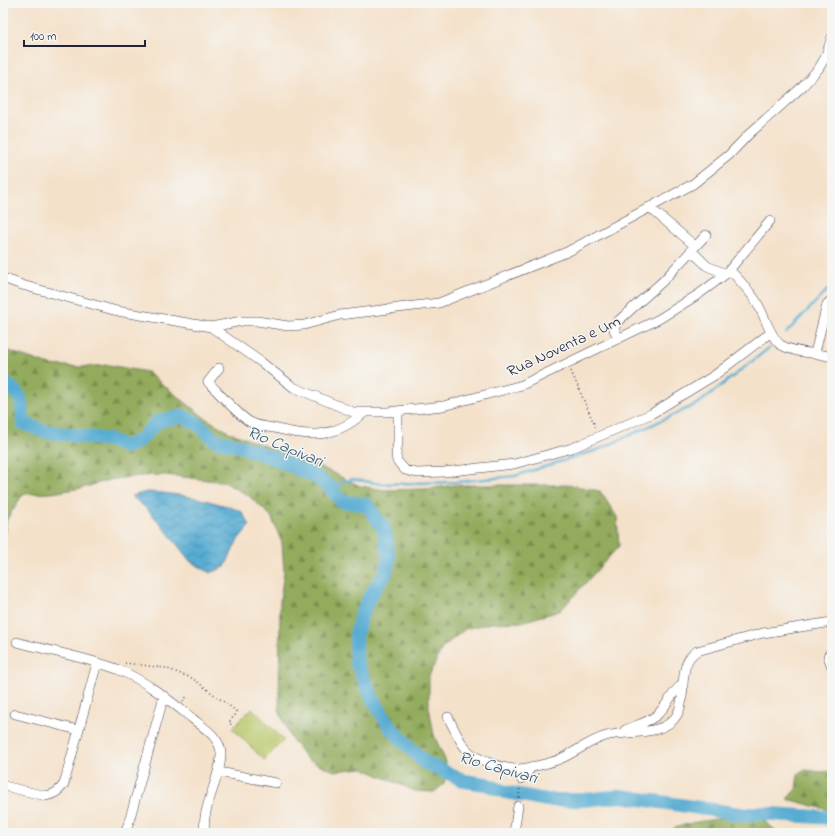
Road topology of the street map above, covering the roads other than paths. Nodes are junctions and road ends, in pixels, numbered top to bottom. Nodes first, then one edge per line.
1 (832, 37) edge
2 (649, 207) junction
3 (770, 221) dead end
4 (706, 235) dead end
5 (692, 248) junction
6 (728, 272) junction
7 (3, 278) edge
8 (832, 300) edge
9 (211, 327) junction
10 (770, 332) junction
11 (619, 339) junction
12 (815, 353) junction
13 (832, 357) edge
14 (219, 368) dead end
15 (398, 411) junction
16 (365, 412) junction
17 (832, 622) edge
18 (17, 642) dead end
19 (832, 650) edge
20 (97, 663) junction
21 (832, 667) edge
22 (683, 683) junction
23 (164, 696) junction
24 (15, 714) dead end
25 (448, 716) dead end
26 (78, 730) junction
27 (618, 733) junction
28 (533, 766) junction
29 (510, 768) junction
30 (219, 772) junction
31 (276, 782) dead end
32 (4, 786) edge
33 (518, 806) road end
34 (127, 830) edge
35 (206, 833) edge
36 (514, 833) edge

1 - 2 street
2 - 5 street
2 - 9 street
3 - 6 street, Rua Noventa e Um
4 - 5 street
5 - 6 street
5 - 11 street
6 - 10 street
6 - 11 street, Rua Noventa e Um
7 - 9 street
8 - 12 street
9 - 16 street, Rua Noventa e Um
10 - 12 street
10 - 15 street
11 - 15 street, Rua Noventa e Um
12 - 13 street
14 - 16 street
15 - 16 street, Rua Noventa e Um
17 - 22 street
18 - 20 street
19 - 21 street
20 - 23 street
20 - 26 street
22 - 27 street
22 - 27 street
23 - 30 street
23 - 34 street
24 - 26 street
25 - 29 street
26 - 32 street
27 - 28 street
28 - 29 street
28 - 29 street
30 - 31 street
30 - 35 street
33 - 36 street

